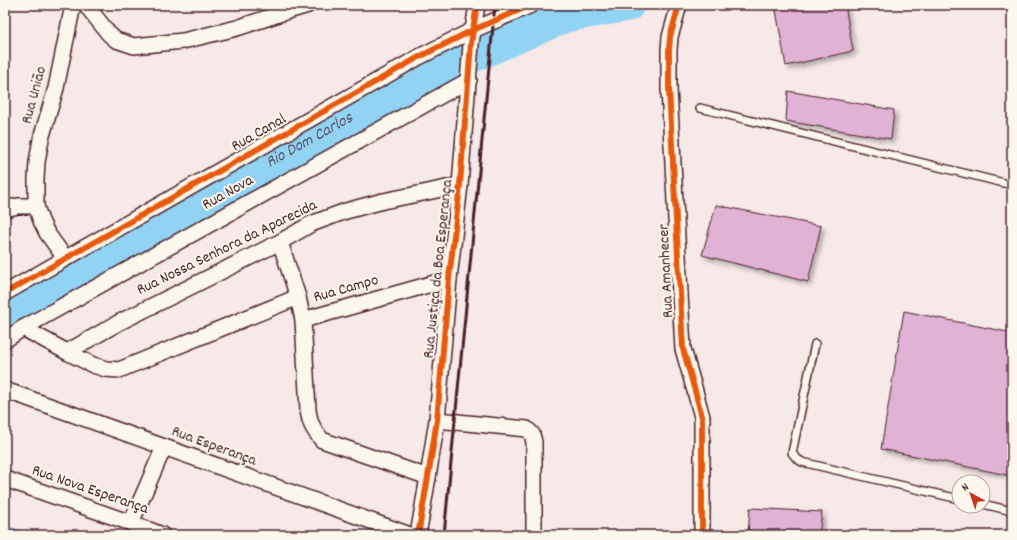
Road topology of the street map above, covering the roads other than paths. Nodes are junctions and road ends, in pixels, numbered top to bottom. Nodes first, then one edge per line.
1 (73, 5) edge
2 (86, 5) edge
3 (308, 5) edge
4 (478, 5) edge
5 (531, 5) edge
6 (678, 8) edge
7 (472, 37) junction
8 (469, 73) junction
9 (700, 108) dead end
10 (460, 185) junction
11 (1012, 185) edge
12 (36, 206) junction
13 (5, 209) edge
14 (280, 242) junction
15 (65, 258) junction
16 (449, 279) junction
17 (5, 293) edge
18 (298, 297) junction
19 (303, 320) junction
20 (23, 328) junction
21 (5, 340) edge
22 (815, 344) dead end
23 (67, 352) junction
24 (5, 390) edge
25 (437, 420) junction
26 (164, 447) junction
27 (428, 477) junction
28 (5, 479) edge
29 (951, 497) edge
30 (991, 506) edge
31 (1012, 511) edge
32 (131, 523) junction
33 (162, 535) edge
34 (410, 535) edge
35 (418, 535) edge
36 (534, 535) edge
37 (702, 535) edge

1 - 12 street, Rua União
2 - 3 street
4 - 7 street, Rua Justiça da Boa Esperança
5 - 7 street, Rua Canal
6 - 37 street, Rua Amanhecer
7 - 8 street, Rua Justiça da Boa Esperança
7 - 15 street, Rua Canal
8 - 10 street, Rua Justiça da Boa Esperança
8 - 20 street, Rua Nova
9 - 11 lane
10 - 14 street, Rua Nossa Senhora da Aparecida
10 - 16 street, Rua Justiça da Boa Esperança
12 - 13 street
12 - 15 street, Rua União
14 - 18 street
14 - 23 street, Rua Nossa Senhora da Aparecida
15 - 17 street, Rua Canal
16 - 19 street, Rua Campo
16 - 25 street, Rua Justiça da Boa Esperança
18 - 19 street
18 - 23 street
19 - 27 street, Rua Campo
20 - 21 street, Rua Nova
20 - 23 street
22 - 29 lane
24 - 26 street, Rua Esperança
25 - 27 street, Rua Justiça da Boa Esperança
25 - 36 street
26 - 32 street
26 - 34 street, Rua Esperança
27 - 35 street, Rua Justiça da Boa Esperança
28 - 32 street, Rua Nova Esperança
30 - 31 lane
32 - 33 street, Rua Nova Esperança

